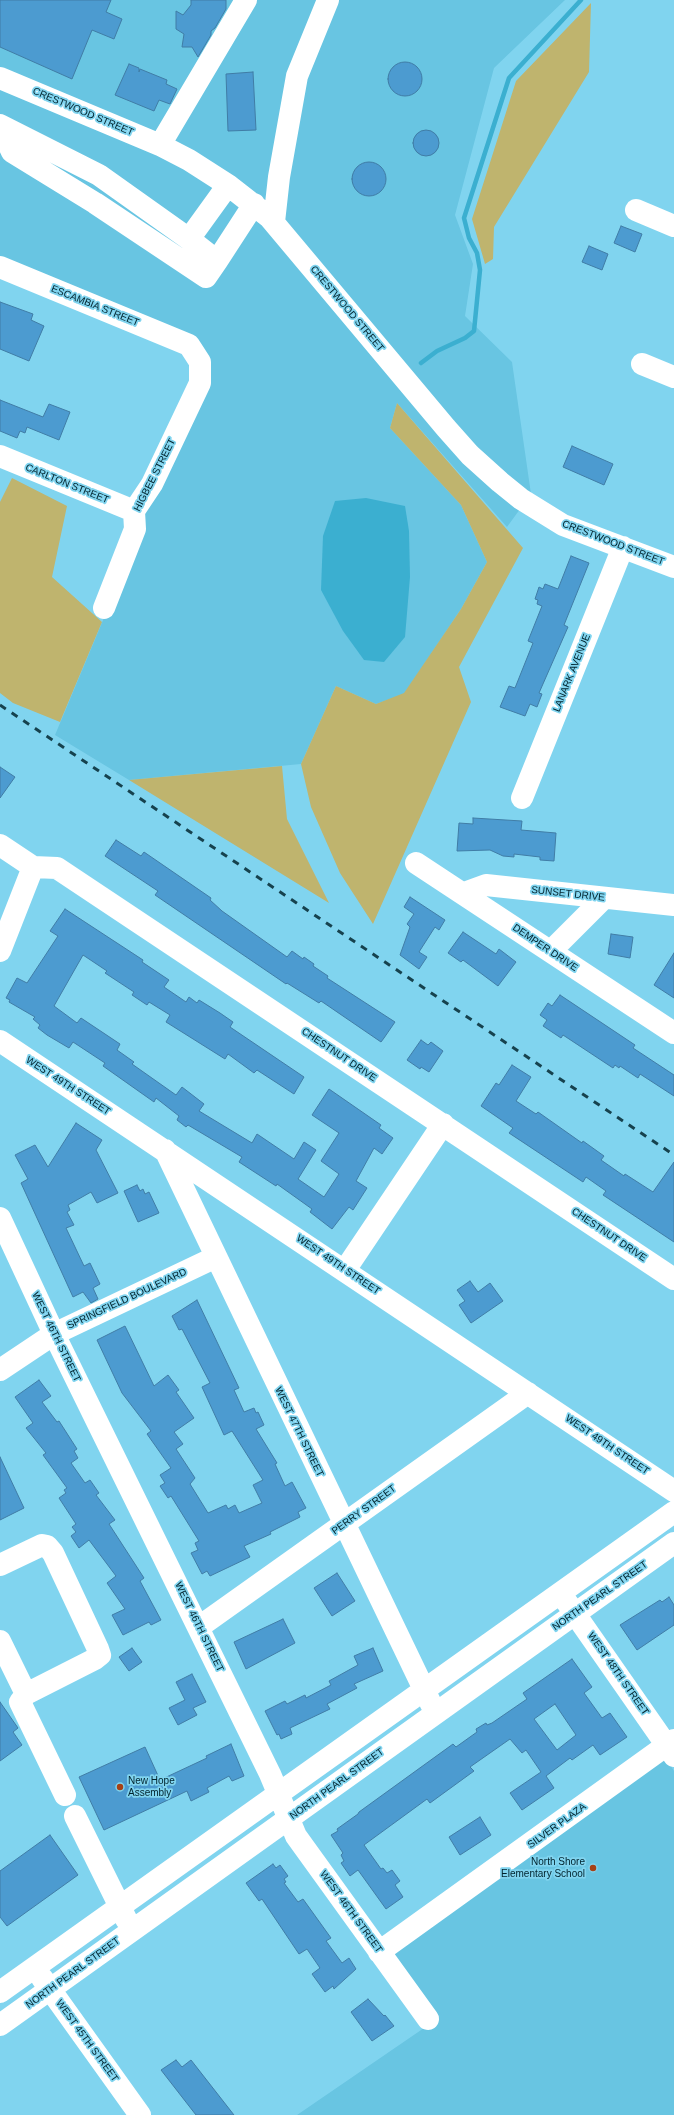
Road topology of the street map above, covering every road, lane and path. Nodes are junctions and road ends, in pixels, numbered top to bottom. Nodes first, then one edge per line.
1 (246, 0) edge
2 (328, 0) edge
3 (0, 78) edge
4 (0, 125) edge
5 (160, 145) junction
6 (228, 185) junction
7 (254, 204) junction
8 (636, 210) dead end
9 (274, 222) junction
10 (674, 226) edge
11 (189, 239) junction
12 (218, 261) junction
13 (0, 267) edge
14 (190, 345) joint
15 (642, 364) dead end
16 (674, 377) edge
17 (0, 456) edge
18 (134, 511) junction
19 (623, 547) junction
20 (674, 567) edge
21 (104, 608) dead end
22 (522, 798) dead end
23 (0, 845) edge
24 (416, 863) dead end
25 (33, 867) junction
26 (464, 893) junction
27 (604, 898) junction
28 (674, 905) edge
29 (0, 951) edge
30 (551, 951) junction
31 (674, 1033) edge
32 (0, 1041) edge
33 (443, 1124) junction
34 (165, 1150) junction
35 (0, 1218) edge
36 (216, 1257) junction
37 (345, 1270) junction
38 (674, 1279) edge
39 (54, 1334) junction
40 (0, 1370) edge
41 (528, 1393) junction
42 (674, 1490) edge
43 (674, 1512) edge
44 (344, 1525) junction
45 (674, 1543) edge
46 (0, 1565) edge
47 (560, 1593) junction
48 (575, 1614) junction
49 (199, 1627) junction
50 (0, 1641) edge
51 (424, 1690) junction
52 (26, 1694) junction
53 (435, 1714) junction
54 (672, 1747) edge
55 (278, 1794) junction
56 (65, 1795) dead end
57 (75, 1816) dead end
58 (289, 1819) junction
59 (119, 1907) junction
60 (132, 1931) junction
61 (379, 1952) junction
62 (35, 1967) junction
63 (2, 1986) edge
64 (50, 1989) junction
65 (428, 2019) dead end
66 (0, 2026) edge
67 (140, 2115) edge

1 - 5 street
2 - 9 street
3 - 5 street, CRESTWOOD STREET
4 - 11 street
4 - 12 street
5 - 6 street, CRESTWOOD STREET
6 - 7 street, CRESTWOOD STREET
6 - 11 street
7 - 9 street, CRESTWOOD STREET
7 - 12 street
8 - 10 street
9 - 19 street, CRESTWOOD STREET
11 - 12 street
13 - 14 street, ESCAMBIA STREET
14 - 18 street, HIGBEE STREET
15 - 16 street
17 - 18 street, CARLTON STREET
18 - 21 street, HIGBEE STREET
19 - 20 street, CRESTWOOD STREET
19 - 22 street, LANARK AVENUE
23 - 25 street
24 - 26 street, DEMPER DRIVE
25 - 29 street
25 - 33 street, CHESTNUT DRIVE
26 - 27 street, SUNSET DRIVE
26 - 30 street, DEMPER DRIVE
27 - 28 street, SUNSET DRIVE
27 - 30 street
30 - 31 street, DEMPER DRIVE
32 - 34 street, WEST 49TH STREET
33 - 37 street
33 - 38 street, CHESTNUT DRIVE
34 - 36 street, WEST 47TH STREET
34 - 37 street, WEST 49TH STREET
35 - 39 street, WEST 46TH STREET
36 - 39 street, SPRINGFIELD BOULEVARD
36 - 44 street, WEST 47TH STREET
37 - 41 street, WEST 49TH STREET
39 - 40 street, SPRINGFIELD BOULEVARD
39 - 49 street, WEST 46TH STREET
41 - 42 street, WEST 49TH STREET
41 - 44 street, PERRY STREET
43 - 47 street
44 - 49 street, PERRY STREET
44 - 51 street, WEST 47TH STREET
45 - 48 street, NORTH PEARL STREET
46 - 52 street
47 - 48 street, WEST 48TH STREET
47 - 51 street
48 - 53 street, NORTH PEARL STREET
48 - 54 street, WEST 48TH STREET
49 - 55 street, WEST 46TH STREET
50 - 52 street
51 - 53 street, WEST 47TH STREET
51 - 55 street
52 - 56 street
53 - 58 street, NORTH PEARL STREET
54 - 61 street, SILVER PLAZA
55 - 58 street, WEST 46TH STREET
55 - 59 street
57 - 59 street
58 - 60 street, NORTH PEARL STREET
58 - 61 street, WEST 46TH STREET
59 - 60 street
59 - 62 street
60 - 64 street, NORTH PEARL STREET
61 - 65 street, WEST 46TH STREET
62 - 63 street
62 - 64 street, WEST 45TH STREET
64 - 66 street, NORTH PEARL STREET
64 - 67 street, WEST 45TH STREET

